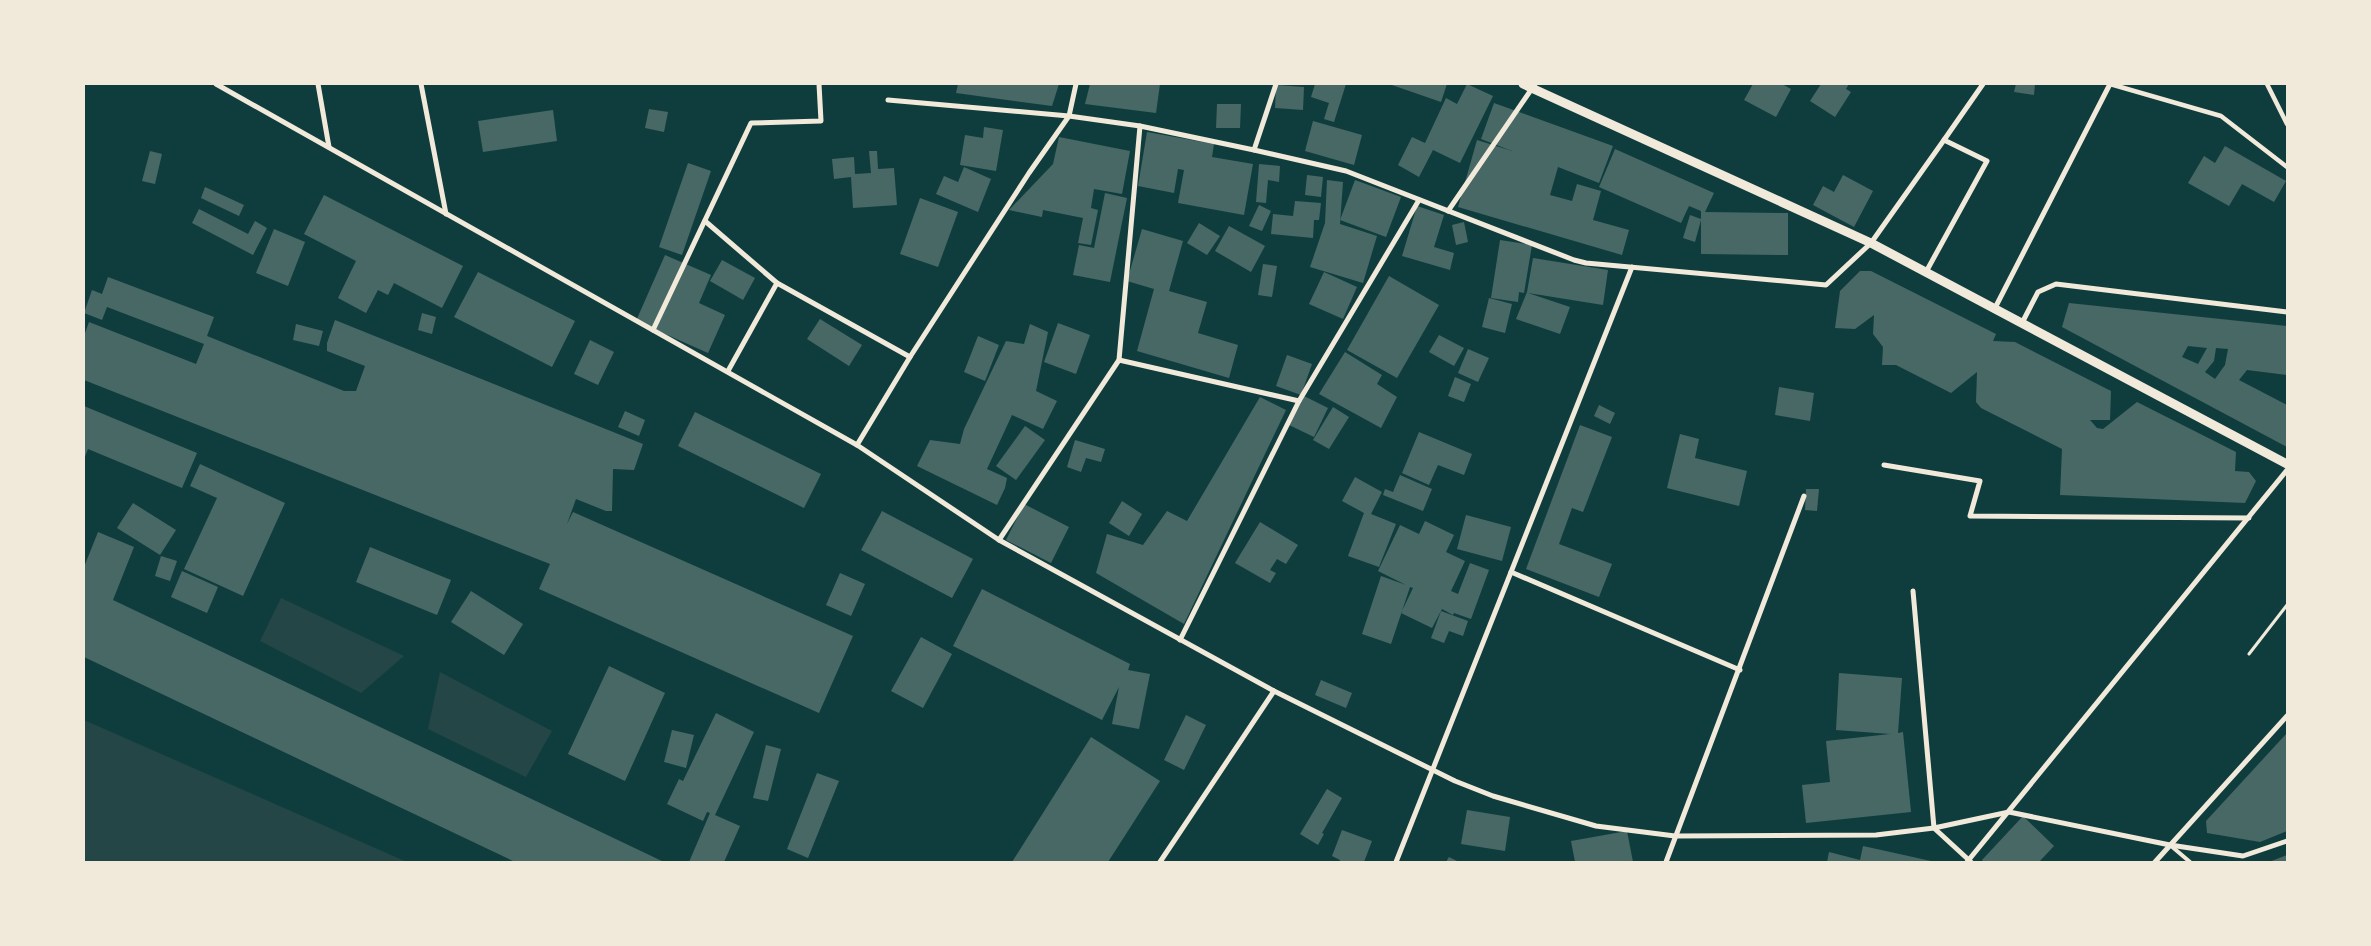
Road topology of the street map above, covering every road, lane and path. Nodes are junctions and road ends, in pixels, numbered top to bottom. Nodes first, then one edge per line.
1 (216, 84) edge
2 (318, 84) edge
3 (421, 84) edge
4 (819, 84) edge
5 (1076, 84) edge
6 (1276, 84) edge
7 (1983, 84) edge
8 (2110, 84) edge
9 (2267, 84) edge
10 (1530, 85) edge
11 (888, 100) dead end
12 (2285, 113) edge
13 (1069, 116) junction
14 (2287, 124) edge
15 (1140, 126) junction
16 (1944, 140) junction
17 (329, 147) junction
18 (1254, 150) junction
19 (2287, 167) edge
20 (1418, 200) junction
21 (1448, 211) junction
22 (446, 214) junction
23 (705, 221) junction
24 (1870, 242) junction
25 (1632, 267) junction
26 (1926, 272) junction
27 (777, 283) junction
28 (1995, 308) junction
29 (2287, 312) edge
30 (2022, 323) junction
31 (653, 330) junction
32 (910, 357) junction
33 (1119, 360) junction
34 (728, 371) junction
35 (1300, 401) junction
36 (857, 445) junction
37 (2287, 464) edge
38 (1884, 465) dead end
39 (2287, 470) edge
40 (1804, 496) dead end
41 (2249, 518) junction
42 (999, 540) junction
43 (1511, 572) junction
44 (1913, 591) dead end
45 (2287, 605) edge
46 (1180, 640) junction
47 (2248, 654) dead end
48 (1740, 670) junction
49 (1274, 691) junction
50 (2287, 716) edge
51 (1433, 769) junction
52 (2009, 812) junction
53 (1934, 828) junction
54 (1675, 836) junction
55 (2287, 841) edge
56 (2170, 845) junction
57 (1969, 861) edge
58 (1160, 862) edge
59 (1396, 862) edge
60 (1666, 862) edge
61 (2155, 862) edge
62 (2190, 862) edge

1 - 17 street
2 - 17 street
3 - 22 street
4 - 23 street
5 - 13 street
6 - 18 street
7 - 16 street
8 - 19 street
8 - 28 street
9 - 12 street
10 - 21 street
10 - 24 street
11 - 13 street
12 - 14 street
13 - 15 street
13 - 32 street
15 - 18 street
15 - 33 street
16 - 24 street
16 - 26 street
17 - 22 street
18 - 20 street
20 - 21 street
20 - 35 street
21 - 25 street
22 - 31 street
23 - 27 street
23 - 31 street
24 - 25 street
24 - 26 street
25 - 43 street
26 - 28 street
27 - 32 street
27 - 34 street
28 - 30 street
29 - 30 street
30 - 37 street
31 - 34 street
32 - 36 street
33 - 35 street
33 - 42 street
34 - 36 street
35 - 46 street
36 - 42 street
38 - 41 street
39 - 41 street
40 - 48 street
41 - 52 street
42 - 46 street
43 - 48 street
43 - 51 street
44 - 53 street
45 - 47 path
46 - 49 street
48 - 54 street
49 - 51 street
49 - 58 street
50 - 56 street
51 - 54 street
51 - 59 street
52 - 53 street
52 - 56 street
52 - 57 street
53 - 54 street
53 - 57 street
54 - 60 street
55 - 56 street
56 - 61 street
56 - 62 lane

